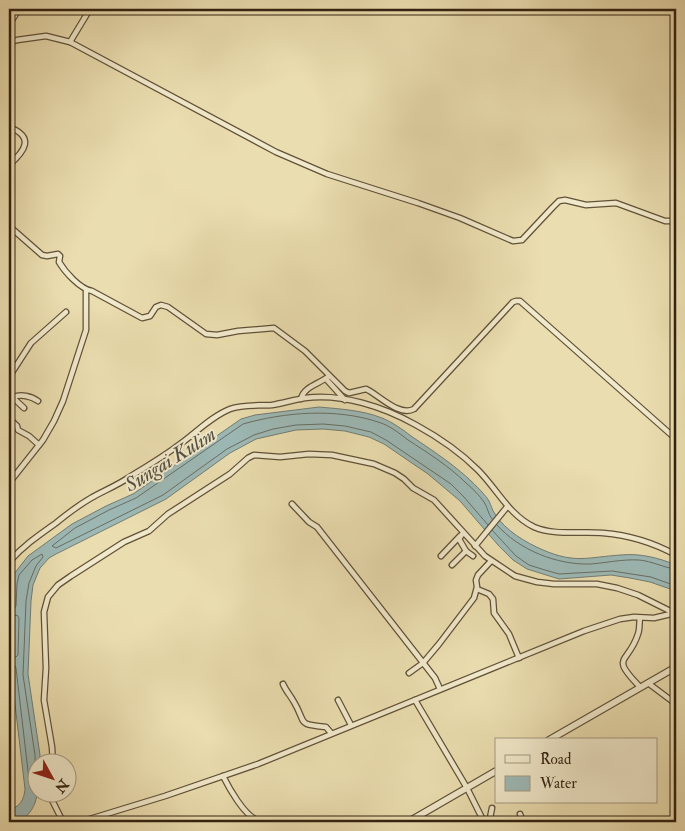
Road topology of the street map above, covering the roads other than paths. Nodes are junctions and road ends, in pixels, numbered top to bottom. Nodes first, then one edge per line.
1 (19, 9) edge
2 (90, 9) edge
3 (9, 25) edge
4 (70, 42) junction
5 (9, 43) edge
6 (9, 127) edge
7 (9, 165) edge
8 (676, 221) edge
9 (9, 226) edge
10 (86, 290) junction
11 (66, 312) dead end
12 (9, 377) edge
13 (327, 377) junction
14 (11, 396) edge
15 (301, 400) junction
16 (346, 400) junction
17 (38, 401) dead end
18 (24, 408) dead end
19 (11, 421) edge
20 (9, 430) edge
21 (676, 439) edge
22 (39, 445) junction
23 (9, 482) edge
24 (292, 504) dead end
25 (507, 507) junction
26 (461, 535) junction
27 (475, 546) junction
28 (466, 550) junction
29 (676, 554) edge
30 (441, 556) dead end
31 (473, 556) dead end
32 (491, 561) junction
33 (9, 562) edge
34 (452, 566) dead end
35 (477, 589) junction
36 (675, 613) edge
37 (640, 618) junction
38 (519, 658) junction
39 (423, 663) junction
40 (676, 667) edge
41 (409, 673) dead end
42 (648, 682) junction
43 (283, 684) dead end
44 (640, 687) junction
45 (440, 689) junction
46 (338, 700) dead end
47 (415, 700) junction
48 (676, 704) edge
49 (352, 725) junction
50 (332, 733) junction
51 (553, 738) edge
52 (52, 754) edge
53 (495, 772) edge
54 (223, 776) junction
55 (467, 788) junction
56 (54, 804) edge
57 (492, 808) dead end
58 (520, 814) dead end
59 (257, 820) dead end
60 (63, 822) edge
61 (80, 822) edge
62 (408, 822) edge
63 (484, 822) edge
64 (523, 822) edge

1 - 3 street
2 - 4 street
4 - 5 street
4 - 8 street
6 - 7 street
9 - 10 street
10 - 13 street
10 - 22 street
11 - 12 street
13 - 15 street
13 - 16 street
13 - 21 street
14 - 17 street
14 - 18 street
15 - 16 street
15 - 33 street
16 - 25 street
19 - 20 street
19 - 22 street
22 - 23 street
24 - 39 street
25 - 27 street
25 - 29 street
26 - 27 street
26 - 28 street
26 - 30 street
26 - 52 street
27 - 32 street
28 - 31 street
28 - 34 street
32 - 35 street
32 - 36 street
35 - 38 street
35 - 39 street
36 - 37 street
37 - 38 street
37 - 44 street
38 - 45 street
39 - 41 street
39 - 45 street
40 - 42 street
42 - 44 street
42 - 48 street
43 - 50 street
44 - 51 street
45 - 47 street
46 - 49 street
47 - 49 street
47 - 55 street
49 - 50 street
50 - 54 street
53 - 55 street
54 - 59 street
54 - 61 street
55 - 62 street
55 - 63 street
56 - 60 street
57 - 63 street
58 - 64 street

